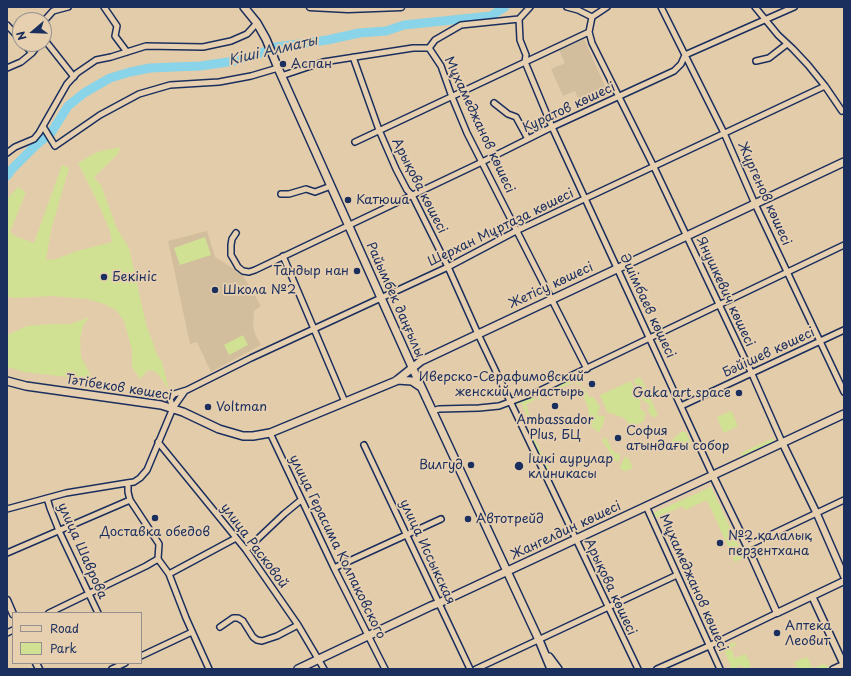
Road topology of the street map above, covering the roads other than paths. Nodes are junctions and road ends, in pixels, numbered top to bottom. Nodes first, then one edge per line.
1 (68, 7) edge
2 (104, 7) edge
3 (244, 7) edge
4 (310, 7) edge
5 (401, 7) edge
6 (530, 7) edge
7 (566, 7) edge
8 (607, 7) edge
9 (661, 7) edge
10 (755, 7) edge
11 (794, 7) edge
12 (51, 12) edge
13 (592, 17) junction
14 (519, 19) junction
15 (765, 20) junction
16 (257, 23) junction
17 (589, 32) junction
18 (787, 44) junction
19 (429, 48) junction
20 (52, 49) edge
21 (127, 52) junction
22 (32, 53) edge
23 (685, 55) junction
24 (353, 57) junction
25 (756, 61) dead end
26 (524, 62) junction
27 (7, 68) edge
28 (278, 68) junction
29 (281, 76) junction
30 (74, 77) junction
31 (825, 86) junction
32 (620, 96) junction
33 (452, 97) junction
34 (494, 103) dead end
35 (842, 111) dead end
36 (552, 127) junction
37 (45, 130) junction
38 (379, 130) junction
39 (724, 133) junction
40 (528, 139) junction
41 (355, 142) dead end
42 (7, 153) edge
43 (482, 162) junction
44 (844, 162) edge
45 (654, 167) junction
46 (331, 186) junction
47 (281, 194) dead end
48 (412, 195) junction
49 (586, 199) junction
50 (755, 204) junction
51 (349, 225) junction
52 (516, 231) junction
53 (236, 233) dead end
54 (686, 236) junction
55 (844, 245) edge
56 (283, 256) junction
57 (448, 266) junction
58 (617, 269) junction
59 (787, 272) junction
60 (381, 298) junction
61 (552, 299) junction
62 (719, 305) junction
63 (314, 328) junction
64 (844, 330) edge
65 (478, 334) junction
66 (650, 337) junction
67 (820, 341) junction
68 (412, 367) junction
69 (586, 368) junction
70 (752, 374) junction
71 (396, 380) junction
72 (7, 381) edge
73 (421, 387) junction
74 (188, 390) junction
75 (844, 392) edge
76 (511, 401) junction
77 (345, 402) junction
78 (682, 406) junction
79 (173, 408) junction
80 (432, 411) junction
81 (844, 414) edge
82 (270, 434) junction
83 (158, 442) junction
84 (782, 442) junction
85 (364, 445) dead end
86 (713, 476) junction
87 (128, 483) junction
88 (47, 498) junction
89 (130, 500) junction
90 (301, 500) junction
91 (844, 500) edge
92 (646, 506) junction
93 (7, 509) edge
94 (817, 514) junction
95 (441, 519) dead end
96 (58, 530) junction
97 (406, 536) junction
98 (236, 538) junction
99 (576, 539) junction
100 (747, 546) junction
101 (246, 550) junction
102 (7, 553) edge
103 (158, 559) junction
104 (334, 568) junction
105 (506, 571) junction
106 (169, 574) junction
107 (677, 575) junction
108 (844, 576) edge
109 (844, 580) edge
110 (88, 594) junction
111 (812, 596) junction
112 (7, 600) edge
113 (439, 603) junction
114 (608, 608) junction
115 (12, 612) edge
116 (51, 612) edge
117 (97, 612) edge
118 (777, 612) junction
119 (298, 625) junction
120 (220, 627) dead end
121 (192, 632) junction
122 (369, 636) junction
123 (539, 640) junction
124 (709, 646) junction
125 (142, 656) edge
126 (319, 659) junction
127 (123, 665) edge
128 (844, 665) edge
129 (112, 669) edge
130 (209, 669) edge
131 (298, 669) edge
132 (324, 669) edge
133 (385, 669) edge
134 (470, 669) edge
135 (476, 669) edge
136 (551, 669) edge
137 (557, 669) edge
138 (638, 669) edge
139 (656, 669) edge
140 (720, 669) edge
141 (833, 669) edge

1 - 12 street
2 - 21 street
3 - 16 main road, Райымбек даңғылы
4 - 5 street
6 - 14 street
7 - 13 street
8 - 13 street
9 - 23 street, Жүргенов көшесі
10 - 15 street
11 - 15 street
13 - 17 street
14 - 19 street
14 - 26 street, Әшімбаев көшесі
15 - 18 street
15 - 23 street
16 - 21 street
16 - 28 main road, Райымбек даңғылы
17 - 26 street
17 - 32 street, Янушкевич көшесі
18 - 25 street
18 - 31 street
19 - 24 street, Мұхамеджанов көшесі
19 - 33 street, Мұхамеджанов көшесі
20 - 30 street
21 - 30 street
22 - 27 street
23 - 32 street, Куратов көшесі
23 - 39 street, Жүргенов көшесі
24 - 29 street, Мұхамеджанов көшесі
24 - 38 street, Арықова көшесі
26 - 33 street
26 - 36 street, Әшімбаев көшесі
28 - 29 main road, Райымбек даңғылы
28 - 37 street
29 - 46 main road, Райымбек даңғылы
30 - 37 street
31 - 35 street
31 - 39 street, Шерхан Мұртаза көшесі
32 - 36 street, Куратов көшесі
32 - 45 street, Янушкевич көшесі
33 - 38 street
33 - 43 street, Мұхамеджанов көшесі
34 - 40 street
36 - 40 street, Куратов көшесі
36 - 49 street, Әшімбаев көшесі
37 - 42 street
38 - 41 street
38 - 48 street, Арықова көшесі
39 - 45 street, Шерхан Мұртаза көшесі
39 - 50 street, Жүргенов көшесі
40 - 43 street, Куратов көшесі
43 - 48 street, Куратов көшесі
43 - 52 street, Мұхамеджанов көшесі
44 - 50 main road, Жетісу көшесі
45 - 49 street, Шерхан Мұртаза көшесі
45 - 54 street, Янушкевич көшесі
46 - 47 street
46 - 51 main road, Райымбек даңғылы
48 - 51 street, Куратов көшесі
48 - 57 street, Арықова көшесі
49 - 52 street, Шерхан Мұртаза көшесі
49 - 58 street, Әшімбаев көшесі
50 - 54 main road, Жетісу көшесі
50 - 59 street, Жүргенов көшесі
51 - 56 street, Куратов көшесі
51 - 60 main road, Райымбек даңғылы
52 - 57 street, Шерхан Мұртаза көшесі
52 - 61 street, Мұхамеджанов көшесі
53 - 56 street, Куратов көшесі
54 - 58 main road, Жетісу көшесі
54 - 62 street, Янушкевич көшесі
55 - 59 street
56 - 63 street
57 - 60 street, Шерхан Мұртаза көшесі
57 - 65 street, Арықова көшесі
58 - 61 main road, Жетісу көшесі
58 - 66 street, Әшімбаев көшесі
59 - 62 street
59 - 67 street, Жүргенов көшесі
60 - 63 street, Шерхан Мұртаза көшесі
60 - 68 main road, Райымбек даңғылы
61 - 65 main road, Жетісу көшесі
61 - 69 street, Мұхамеджанов көшесі
62 - 66 street
62 - 70 street, Янушкевич көшесі
63 - 74 street, Шерхан Мұртаза көшесі
63 - 77 street
64 - 67 street, Бәйішев көшесі
65 - 68 main road, Жетісу көшесі
65 - 76 street, Арықова көшесі
66 - 69 street
66 - 78 street, Әшімбаев көшесі
67 - 70 street, Бәйішев көшесі
67 - 75 street, Жүргенов көшесі
68 - 71 main road, Жетісу көшесі
68 - 73 main road, Райымбек даңғылы
69 - 76 street
70 - 78 street, Бәйішев көшесі
70 - 84 street, Янушкевич көшесі
71 - 73 main road
71 - 77 main road, Жетісу көшесі
72 - 79 main road, Тәтібеков көшесі
73 - 80 main road, Райымбек даңғылы
74 - 79 street
74 - 79 street, Шерхан Мұртаза көшесі
76 - 80 street
76 - 99 street, Арықова көшесі
77 - 82 main road, Жетісу көшесі
78 - 86 street, Әшімбаев көшесі
79 - 82 main road, Тәтібеков көшесі
79 - 83 street
80 - 105 main road, Райымбек даңғылы
81 - 84 main road, Жангелдин көшесі
82 - 90 street, улица Герасима Колпаковского
83 - 87 street
83 - 98 street, улица Расковой
84 - 86 main road, Жангелдин көшесі
84 - 94 street, Янушкевич көшесі
85 - 97 street, улица Иссыкская
86 - 92 main road, Жангелдин көшесі
86 - 100 street, Әшімбаев көшесі
87 - 88 street
87 - 89 street
88 - 93 street
88 - 96 street, улица Шаврова
89 - 96 street
89 - 103 street
90 - 101 street
90 - 104 street, улица Герасима Колпаковского
91 - 94 street
92 - 99 main road, Жангелдин көшесі
92 - 107 street, Мұхамеджанов көшесі
94 - 100 street
94 - 108 street, Янушкевич көшесі
95 - 97 street
96 - 102 street
96 - 110 street, улица Шаврова
97 - 104 street
97 - 113 street, улица Иссыкская
98 - 101 street, улица Расковой
98 - 106 street
99 - 105 main road, Жангелдин көшесі
99 - 114 street, Арықова көшесі
100 - 118 street, Әшімбаев көшесі
101 - 119 street, улица Расковой
103 - 106 street
103 - 110 street
104 - 122 street, улица Герасима Колпаковского
105 - 113 main road, Жангелдин көшесі
105 - 123 main road, Райымбек даңғылы
106 - 121 street
107 - 114 street
107 - 124 street, Мұхамеджанов көшесі
109 - 111 street
110 - 116 street
110 - 117 street, улица Шаврова
111 - 118 street
111 - 128 street
112 - 115 street
113 - 122 main road, Жангелдин көшесі
113 - 134 street, улица Иссыкская
114 - 123 street
114 - 138 street, Арықова көшесі
118 - 124 street
119 - 120 street
119 - 126 street, улица Расковой
121 - 125 street
121 - 130 street
122 - 126 main road, Жангелдин көшесі
122 - 133 street, улица Герасима Колпаковского
123 - 135 street
123 - 136 main road, Райымбек даңғылы
123 - 137 main road, Райымбек даңғылы
124 - 139 street
124 - 140 street, Мұхамеджанов көшесі
126 - 131 main road, Жангелдин көшесі
126 - 132 street, улица Расковой
127 - 129 street
128 - 141 street

